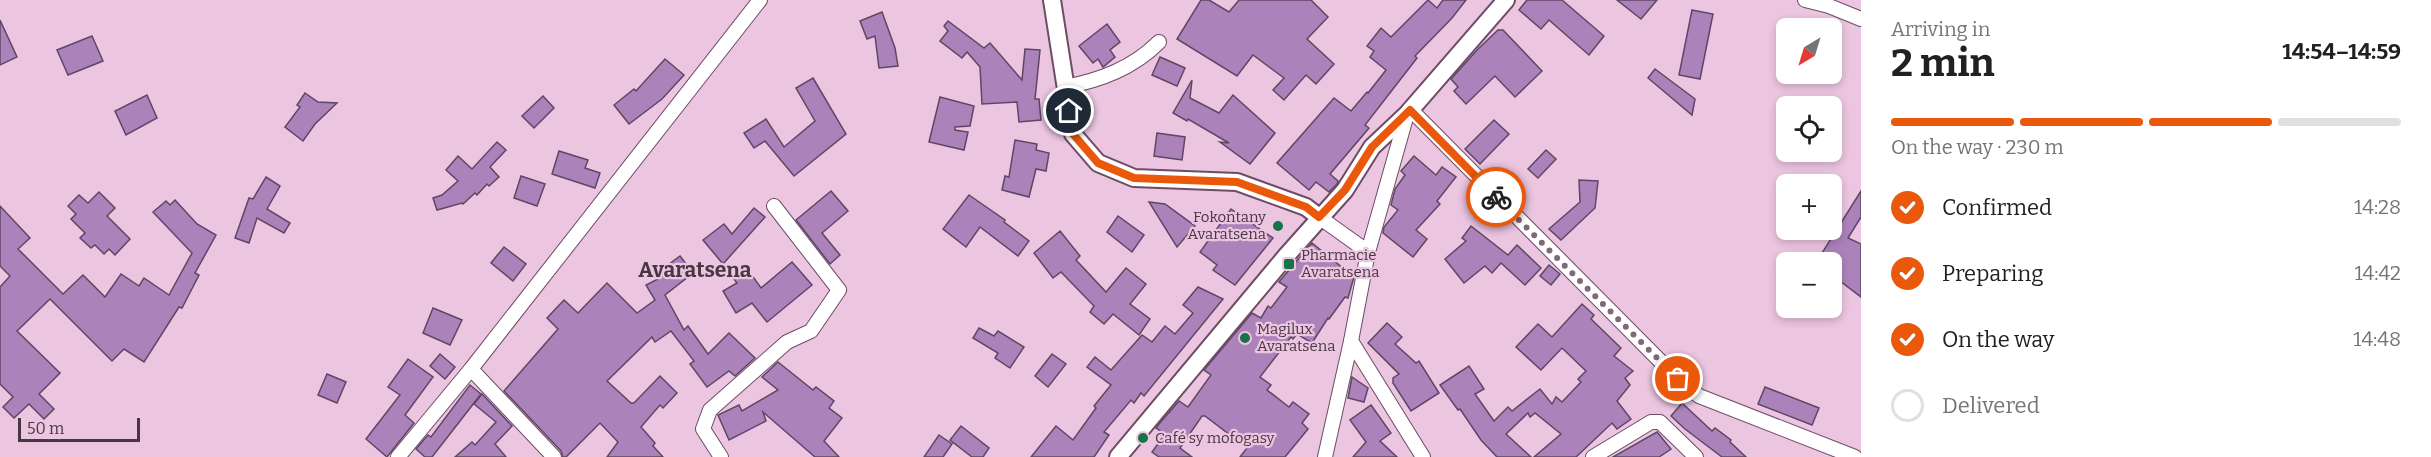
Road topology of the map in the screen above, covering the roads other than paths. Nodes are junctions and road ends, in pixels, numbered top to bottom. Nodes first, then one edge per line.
1 (760, 0) edge
2 (1052, 0) edge
3 (1506, 0) edge
4 (1805, 0) edge
5 (1861, 19) edge
6 (1159, 42) dead end
7 (1065, 87) junction
8 (1408, 112) junction
9 (774, 206) dead end
10 (1319, 217) junction
11 (1368, 252) junction
12 (1351, 341) junction
13 (471, 369) junction
14 (398, 457) edge
15 (555, 457) edge
16 (721, 457) edge
17 (1118, 457) edge
18 (1325, 457) edge
19 (1423, 457) edge
20 (1593, 457) edge
21 (1696, 457) edge
22 (1855, 457) edge

1 - 13 street
2 - 7 street
3 - 8 street
4 - 5 street
6 - 7 street
7 - 10 street
8 - 10 street
8 - 11 street
8 - 22 street
9 - 16 street
10 - 11 street
10 - 17 street
11 - 12 street
12 - 18 street
12 - 19 street
13 - 14 street
13 - 15 street
20 - 21 street

